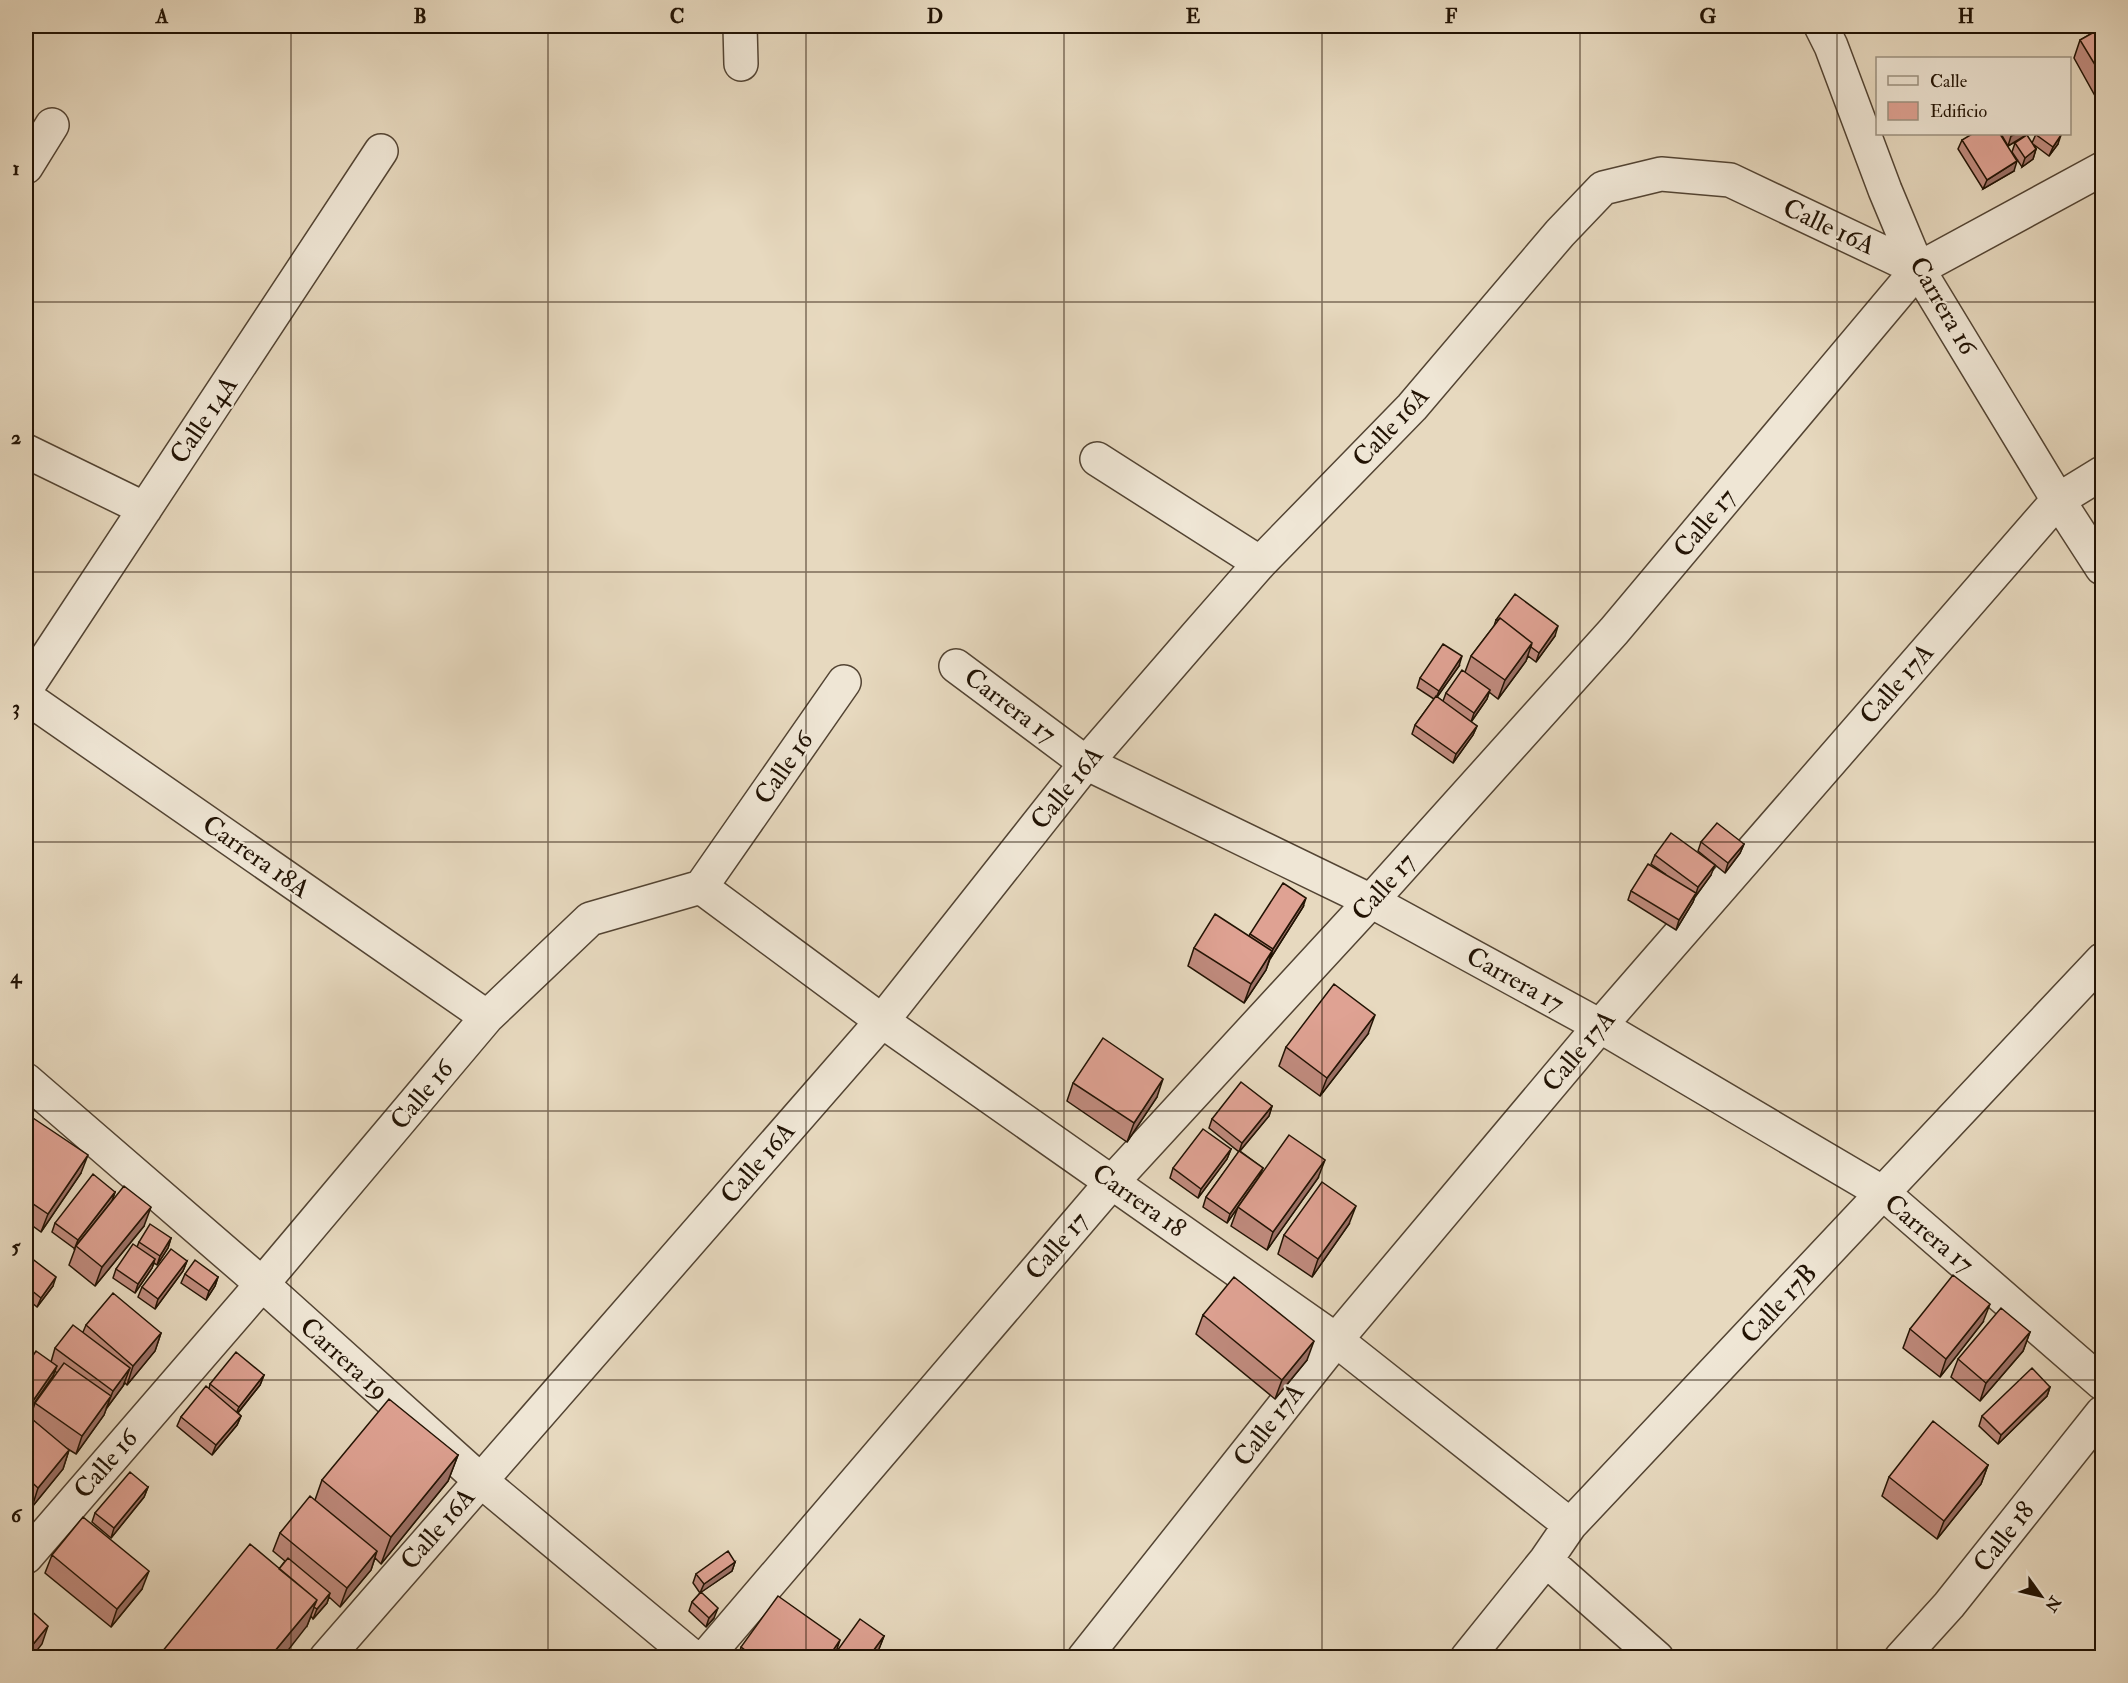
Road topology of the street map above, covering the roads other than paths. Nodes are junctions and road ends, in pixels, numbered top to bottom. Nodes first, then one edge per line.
1 (740, 26) edge
2 (1821, 26) edge
3 (741, 64) dead end
4 (52, 125) dead end
5 (381, 151) dead end
6 (26, 167) edge
7 (2103, 168) edge
8 (1918, 269) junction
9 (26, 451) edge
10 (1097, 459) dead end
11 (2103, 473) edge
12 (2058, 500) junction
13 (145, 509) junction
14 (1260, 563) junction
15 (2103, 568) edge
16 (956, 666) dead end
17 (844, 682) dead end
18 (26, 689) edge
19 (26, 697) edge
20 (1086, 763) junction
21 (701, 887) junction
22 (1371, 901) junction
23 (2103, 960) edge
24 (487, 1017) junction
25 (882, 1021) junction
26 (1600, 1026) junction
27 (29, 1090) edge
28 (1112, 1182) junction
29 (1883, 1193) junction
30 (262, 1284) junction
31 (1336, 1340) junction
32 (2103, 1383) edge
33 (2103, 1413) edge
34 (480, 1480) junction
35 (1570, 1524) junction
36 (26, 1557) edge
37 (1546, 1560) junction
38 (326, 1658) edge
39 (694, 1658) edge
40 (705, 1658) edge
41 (1084, 1658) edge
42 (1467, 1658) edge
43 (1657, 1658) edge
44 (1902, 1658) edge

1 - 3 street
2 - 8 street, Carrera 16
4 - 6 street
5 - 13 street, Calle 14A
7 - 8 street, Calle 17
8 - 12 street, Carrera 16
8 - 14 street, Calle 16A
8 - 22 street, Calle 17
9 - 13 street
10 - 14 street
11 - 12 street, Calle 17A
12 - 15 street, Carrera 16
12 - 26 street, Calle 17A
13 - 18 street, Calle 14A
14 - 20 street, Calle 16A
16 - 20 street, Carrera 17
17 - 21 street, Calle 16
19 - 24 street, Carrera 18A
20 - 22 street, Carrera 17
20 - 25 street, Calle 16A
21 - 24 street, Calle 16
21 - 25 street, Carrera 18
22 - 26 street, Carrera 17
22 - 28 street, Calle 17
23 - 29 street, Calle 17B
24 - 30 street, Calle 16
25 - 28 street, Carrera 18
25 - 34 street, Calle 16A
26 - 29 street, Carrera 17
26 - 31 street, Calle 17A
27 - 30 street, Carrera 19
28 - 31 street, Carrera 18
28 - 40 street, Calle 17
29 - 32 street, Carrera 17
29 - 35 street, Calle 17B
30 - 34 street, Carrera 19
30 - 36 street, Calle 16
31 - 35 street, Carrera 18
31 - 41 street, Calle 17A
33 - 44 street, Calle 18
34 - 38 street, Calle 16A
34 - 39 street, Carrera 19
35 - 37 street, Calle 17B
37 - 42 street, Calle 17B
37 - 43 street

